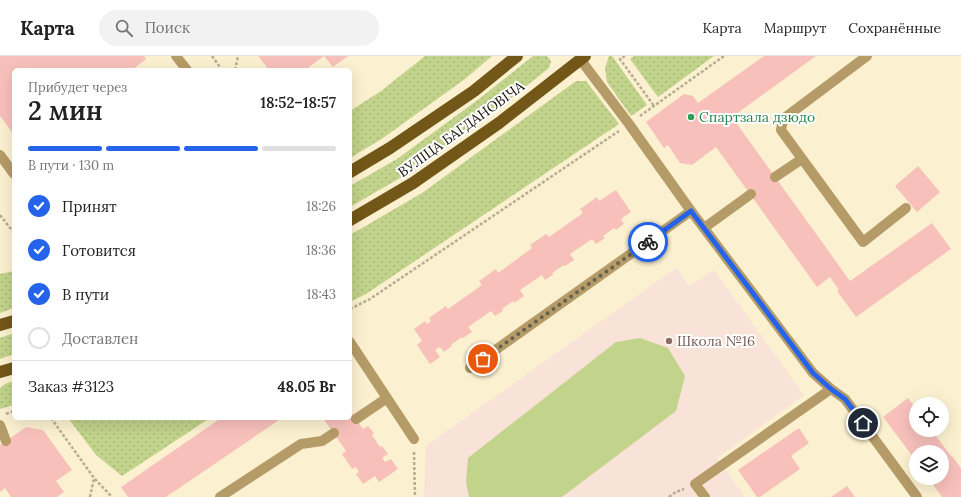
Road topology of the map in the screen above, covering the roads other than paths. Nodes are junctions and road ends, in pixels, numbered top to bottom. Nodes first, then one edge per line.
1 (176, 56) edge
2 (517, 56) edge
3 (867, 56) edge
4 (581, 57) edge
5 (185, 68) edge
6 (0, 155) edge
7 (802, 159) junction
8 (12, 171) edge
9 (352, 171) edge
10 (776, 177) dead end
11 (751, 194) dead end
12 (906, 208) dead end
13 (691, 211) junction
14 (352, 219) edge
15 (704, 228) junction
16 (12, 322) edge
17 (0, 325) edge
18 (352, 345) edge
19 (470, 368) dead end
20 (12, 369) edge
21 (0, 372) edge
22 (831, 389) junction
23 (387, 398) junction
24 (356, 419) dead end
25 (0, 425) edge
26 (334, 433) dead end
27 (414, 439) road end
28 (6, 441) dead end
29 (220, 497) edge
30 (705, 497) edge
31 (917, 497) edge

1 - 5 lane
2 - 9 main road, ВУЛІЦА БАГДАНОВІЧА
3 - 7 lane
4 - 13 lane
4 - 14 main road, ВУЛІЦА БАГДАНОВІЧА
6 - 8 lane
7 - 10 lane
7 - 12 lane
11 - 15 lane
13 - 15 lane
13 - 19 lane
15 - 22 lane
16 - 17 main road
18 - 23 lane
20 - 21 main road
22 - 30 lane
22 - 31 lane
23 - 24 lane
23 - 27 lane
25 - 28 lane
26 - 29 lane

